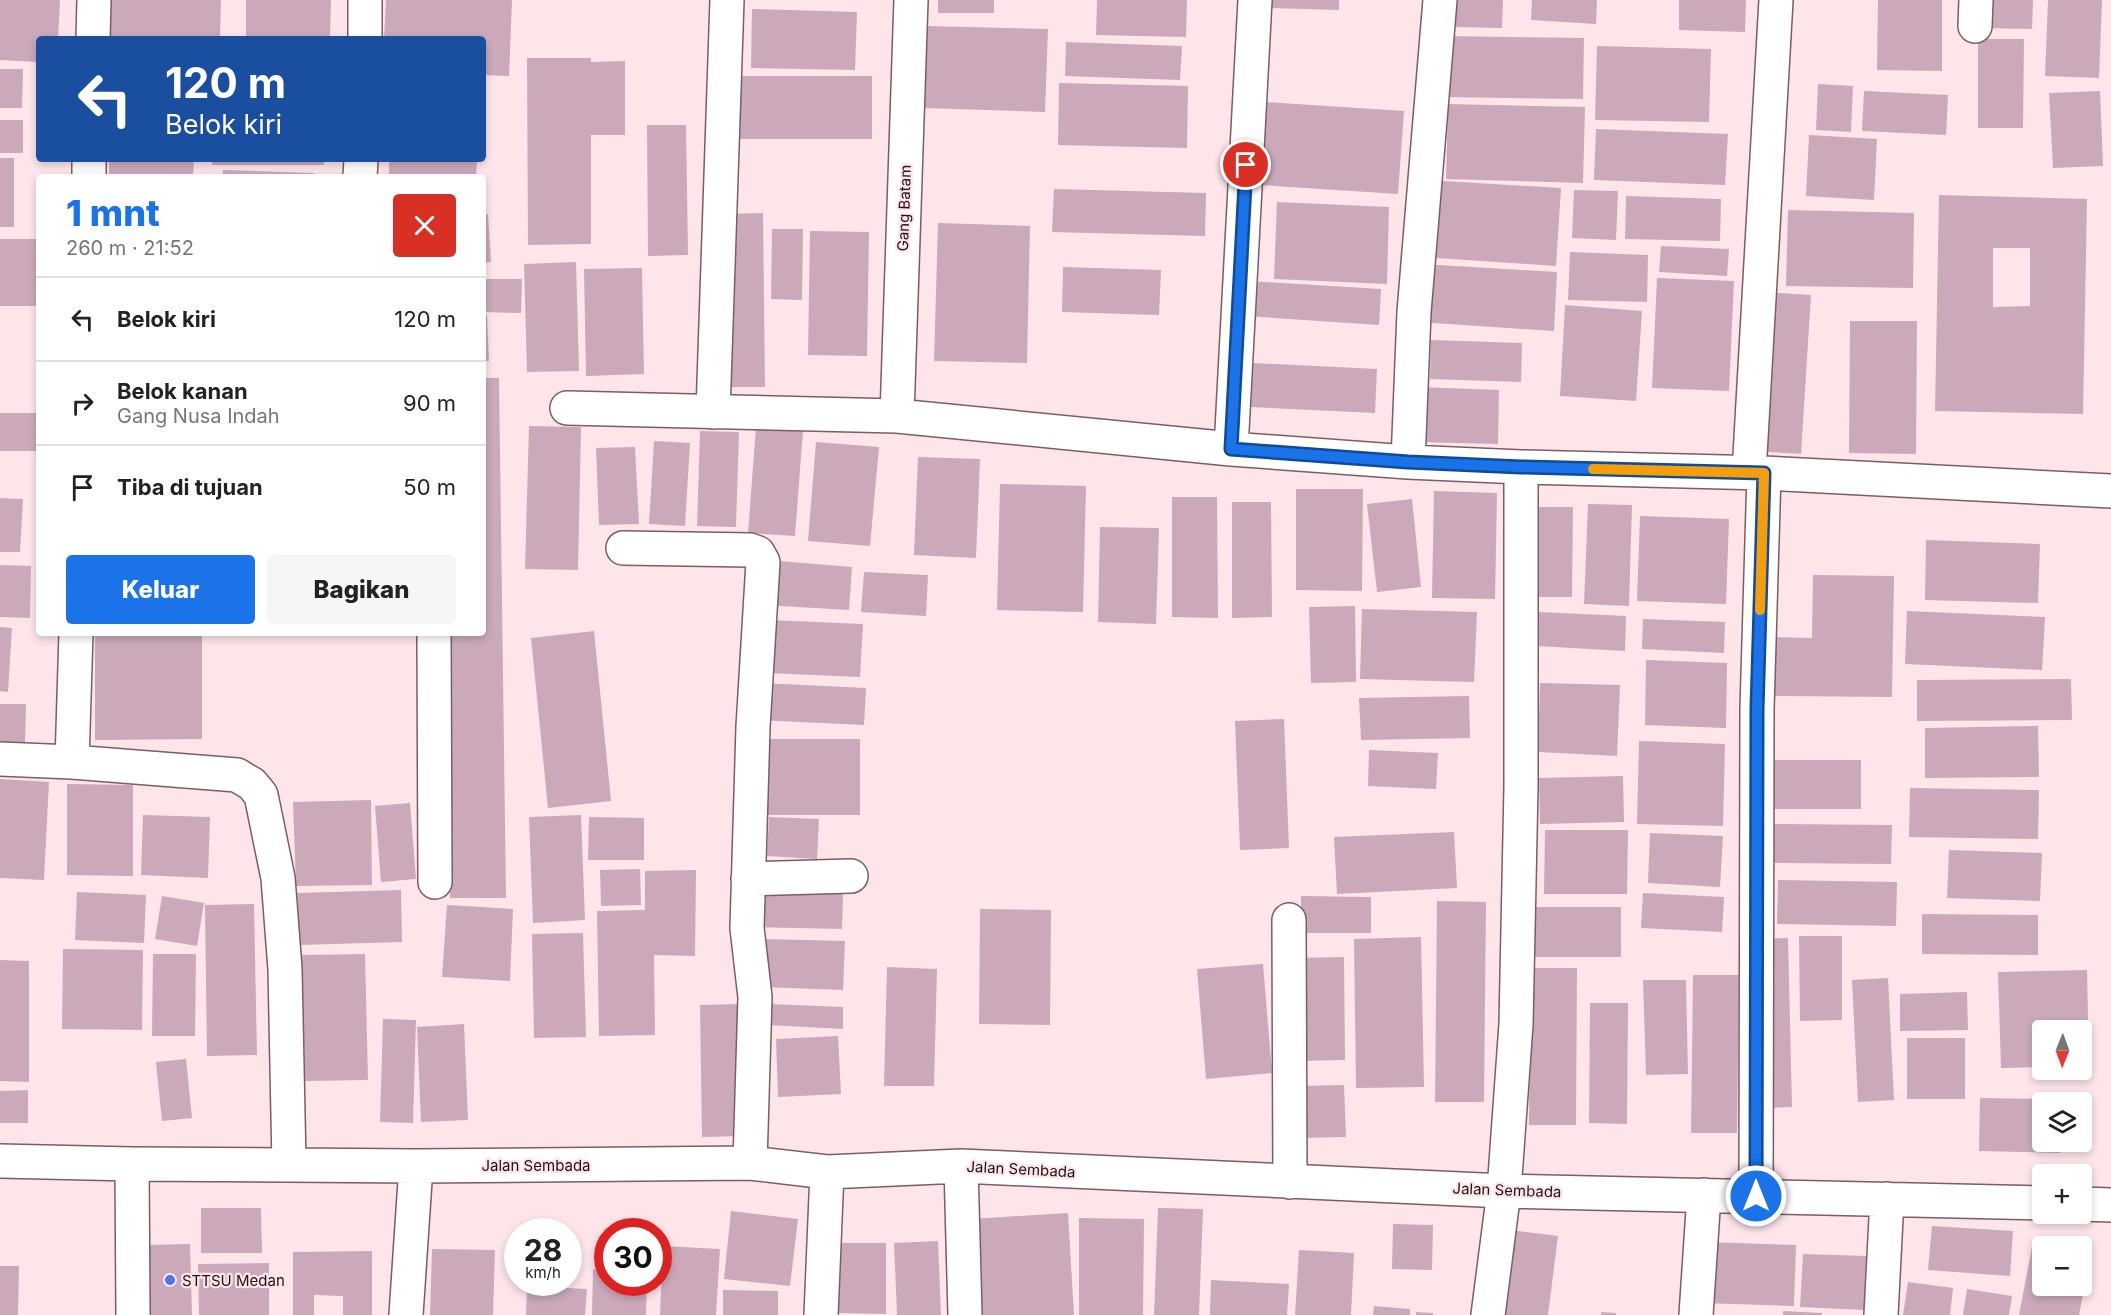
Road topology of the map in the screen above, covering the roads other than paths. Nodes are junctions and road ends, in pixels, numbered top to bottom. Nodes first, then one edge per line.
1 (94, 0) edge
2 (365, 0) edge
3 (727, 0) edge
4 (911, 0) edge
5 (1255, 0) edge
6 (1440, 0) edge
7 (1776, 0) edge
8 (93, 36) edge
9 (365, 36) edge
10 (567, 408) dead end
11 (713, 411) junction
12 (897, 416) junction
13 (1231, 449) junction
14 (1408, 462) junction
15 (1521, 467) junction
16 (1757, 473) junction
17 (2111, 491) edge
18 (623, 548) dead end
19 (76, 636) edge
20 (434, 636) edge
21 (0, 759) edge
22 (72, 762) junction
23 (850, 876) dead end
24 (748, 879) junction
25 (435, 882) dead end
26 (1288, 920) dead end
27 (0, 1161) edge
28 (750, 1163) junction
29 (132, 1164) junction
30 (289, 1164) junction
31 (416, 1166) junction
32 (961, 1166) junction
33 (827, 1172) junction
34 (1290, 1182) junction
35 (1504, 1191) junction
36 (1704, 1195) junction
37 (1756, 1196) junction
38 (1887, 1198) junction
39 (2032, 1203) edge
40 (2092, 1204) edge
41 (2111, 1205) edge
42 (133, 1315) edge
43 (406, 1315) edge
44 (820, 1315) edge
45 (964, 1315) edge
46 (1488, 1315) edge
47 (1696, 1315) edge
48 (1881, 1315) edge

1 - 8 street
2 - 9 street
3 - 11 street
4 - 12 street, Gang Batam
5 - 13 street
6 - 14 street
7 - 16 street
10 - 11 street
11 - 12 street
12 - 13 street
13 - 14 street
14 - 15 street
15 - 16 street
15 - 35 street
16 - 17 street
16 - 37 street
18 - 24 street
19 - 22 street
20 - 25 street
21 - 22 street
22 - 30 street
23 - 24 street
24 - 28 street
26 - 34 street
27 - 29 street, Jalan Sembada
28 - 31 street, Jalan Sembada
28 - 33 street, Jalan Sembada
29 - 30 street, Jalan Sembada
29 - 42 street
30 - 31 street, Jalan Sembada
31 - 43 street
32 - 33 street, Jalan Sembada
32 - 34 street, Jalan Sembada
32 - 45 street
33 - 44 street
34 - 35 street, Jalan Sembada
35 - 36 street, Jalan Sembada
35 - 46 street
36 - 37 street, Jalan Sembada
36 - 47 street
37 - 38 street, Jalan Sembada
38 - 39 street, Jalan Sembada
38 - 48 street
40 - 41 street

